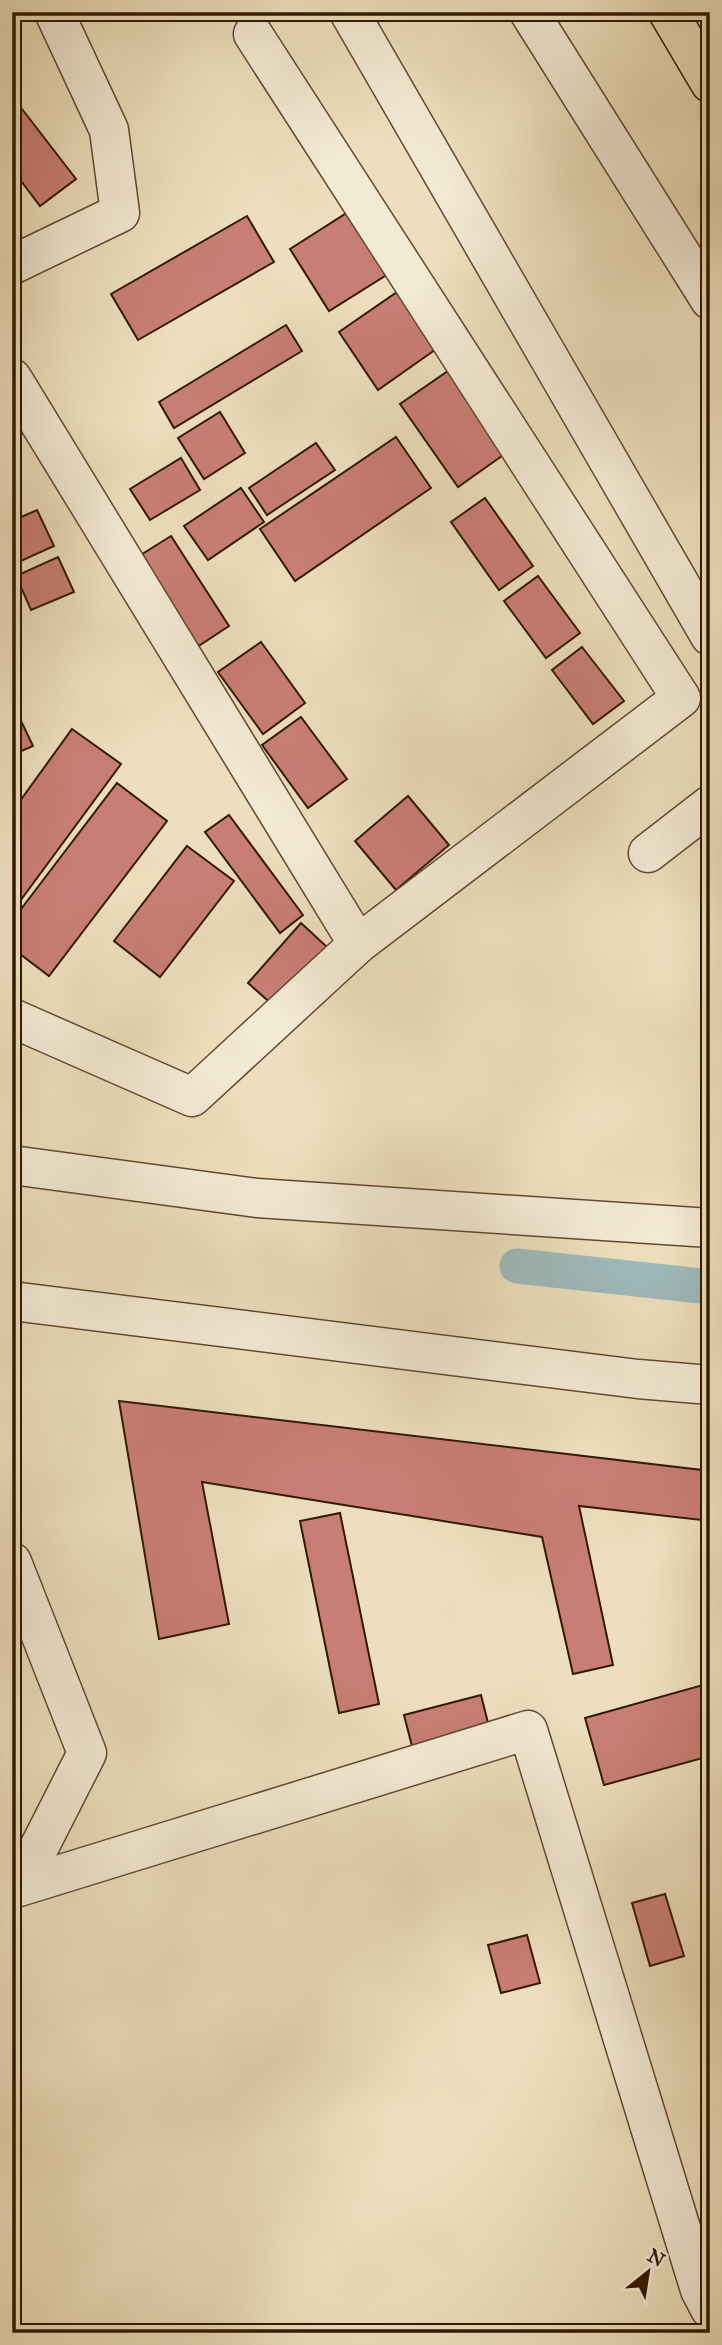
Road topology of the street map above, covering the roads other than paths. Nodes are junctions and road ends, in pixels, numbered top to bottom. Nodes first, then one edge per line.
1 (54, 12) edge
2 (349, 12) edge
3 (529, 12) edge
4 (668, 12) edge
5 (253, 34) dead end
6 (710, 82) edge
7 (12, 265) edge
8 (710, 300) edge
9 (12, 378) edge
10 (710, 636) edge
11 (710, 805) edge
12 (648, 853) dead end
13 (358, 944) junction
14 (12, 1018) edge
15 (12, 1165) edge
16 (710, 1228) edge
17 (12, 1301) edge
18 (710, 1385) edge
19 (12, 1562) edge
20 (706, 2295) edge

1 - 7 street
2 - 10 street
3 - 8 street
4 - 6 highway
5 - 13 street
9 - 13 street
11 - 12 street
13 - 14 street
15 - 16 street
17 - 18 street
19 - 20 street

